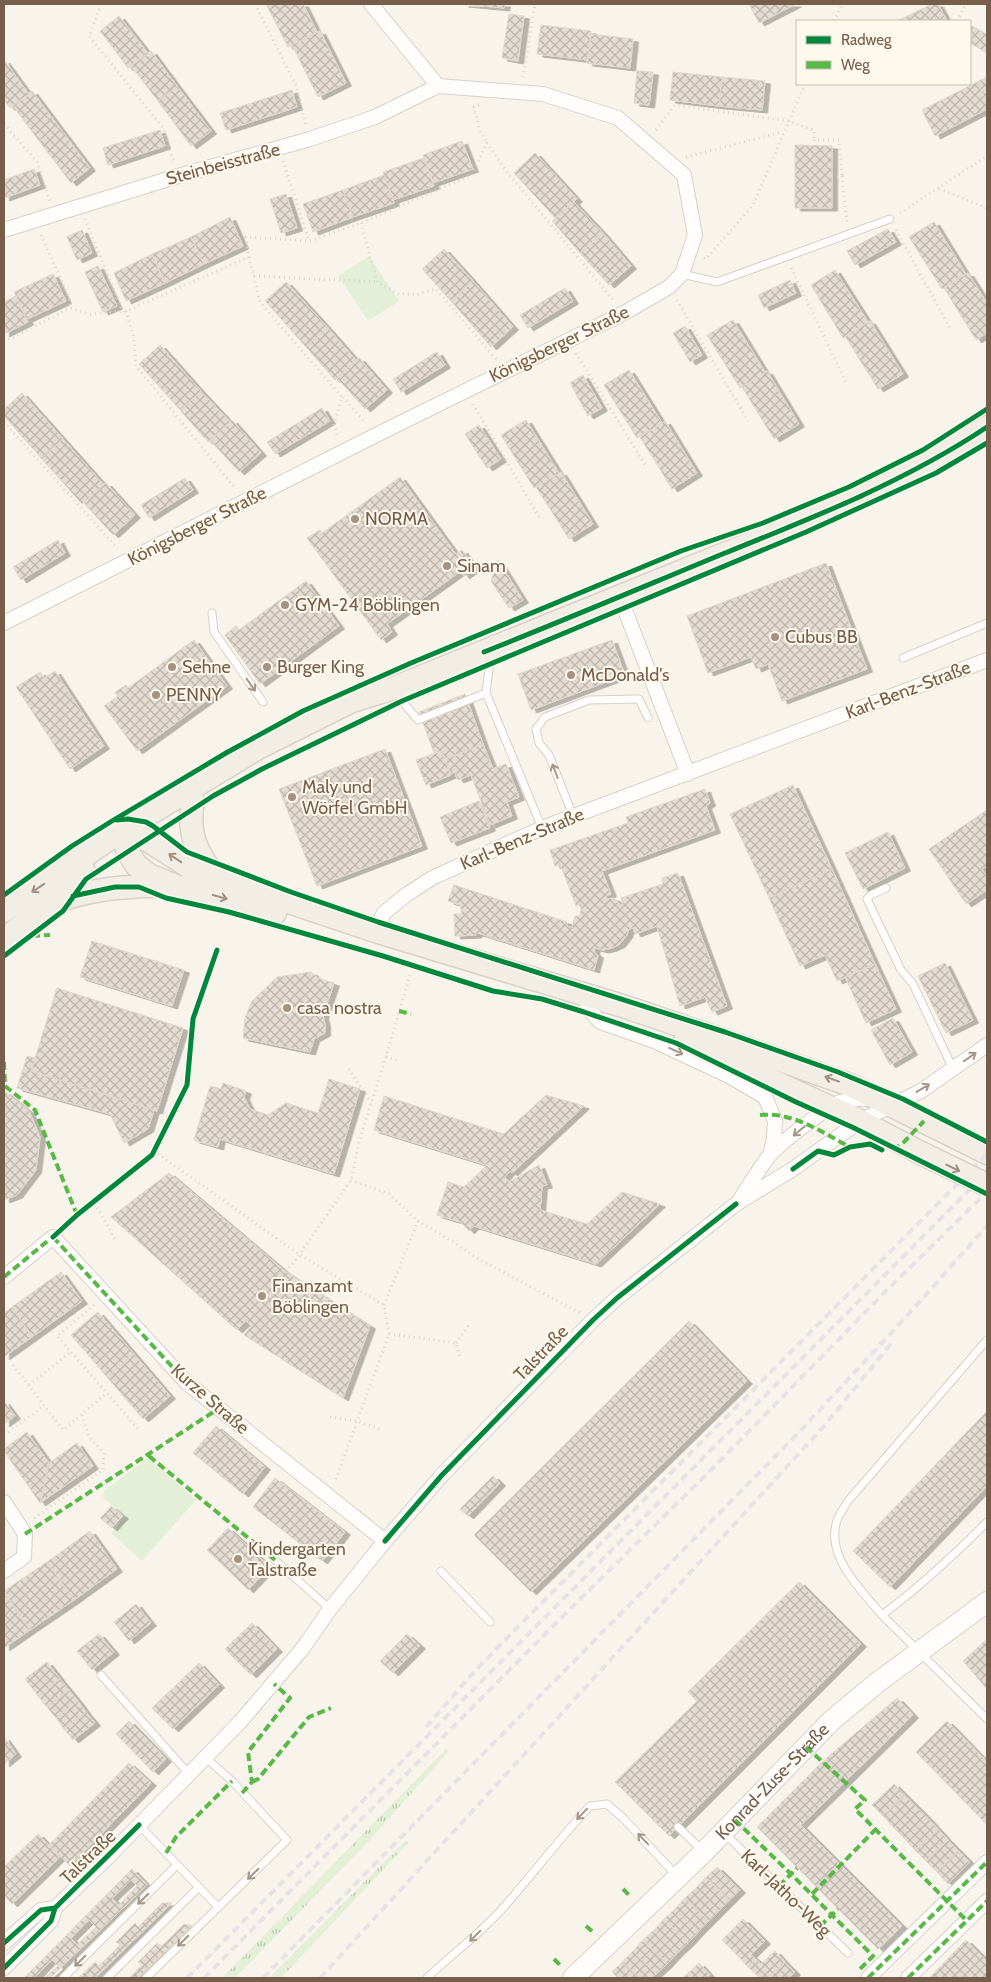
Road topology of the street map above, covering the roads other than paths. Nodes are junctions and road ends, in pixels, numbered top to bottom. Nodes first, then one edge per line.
1 (371, 4) edge
2 (438, 86) junction
3 (890, 219) road end
4 (4, 230) edge
5 (682, 274) junction
6 (987, 428) edge
7 (623, 605) junction
8 (212, 613) dead end
9 (4, 623) edge
10 (987, 623) edge
11 (484, 652) junction
12 (903, 658) dead end
13 (987, 660) edge
14 (394, 688) junction
15 (486, 693) junction
16 (263, 702) dead end
17 (648, 718) dead end
18 (688, 774) junction
19 (193, 801) junction
20 (573, 816) junction
21 (542, 828) junction
22 (128, 837) junction
23 (214, 877) junction
24 (173, 885) junction
25 (886, 888) dead end
26 (45, 907) junction
27 (4, 911) edge
28 (376, 931) junction
29 (4, 940) edge
30 (587, 1007) junction
31 (987, 1045) edge
32 (953, 1069) junction
33 (893, 1106) junction
34 (829, 1108) junction
35 (860, 1121) junction
36 (987, 1153) edge
37 (770, 1155) junction
38 (987, 1185) edge
39 (736, 1204) junction
40 (4, 1277) edge
41 (987, 1340) edge
42 (4, 1502) edge
43 (987, 1522) edge
44 (385, 1541) junction
45 (275, 1560) dead end
46 (4, 1571) edge
47 (441, 1571) dead end
48 (987, 1602) edge
49 (330, 1609) junction
50 (882, 1615) junction
51 (490, 1622) dead end
52 (920, 1653) junction
53 (101, 1675) dead end
54 (987, 1719) edge
55 (206, 1758) junction
56 (189, 1774) junction
57 (140, 1825) junction
58 (678, 1827) dead end
59 (723, 1832) junction
60 (704, 1852) junction
61 (987, 1862) edge
62 (177, 1865) junction
63 (678, 1877) junction
64 (199, 1887) junction
65 (987, 1901) edge
66 (218, 1907) junction
67 (55, 1908) junction
68 (4, 1943) edge
69 (848, 1953) dead end
70 (4, 1968) edge
71 (63, 1978) edge
72 (107, 1978) edge
73 (146, 1978) edge
74 (427, 1978) edge
75 (573, 1978) edge
76 (868, 1978) edge
77 (908, 1978) edge

1 - 2 street
2 - 4 street, Steinbeisstraße
2 - 5 street, Königsberger Straße
3 - 5 lane
5 - 9 street, Königsberger Straße
6 - 7 main road
7 - 11 main road
7 - 18 street
8 -> 16 lane
10 - 12 lane
11 - 14 main road
11 - 15 lane
13 - 18 street, Karl-Benz-Straße
14 - 15 lane
14 - 19 main road
14 - 22 main road
15 - 21 lane
20 -> 17 lane
18 - 20 street, Karl-Benz-Straße
19 - 22 main road
19 - 23 main road
20 - 21 street, Karl-Benz-Straße
21 - 28 street, Karl-Benz-Straße
23 -> 22 main road
22 - 24 main road
22 - 26 main road
22 -> 27 main road
23 - 28 main road
24 - 26 main road
24 -> 30 main road
25 - 32 lane
26 - 29 main road
33 -> 28 main road
30 - 34 main road
30 -> 37 street, Talstraße
32 -> 31 street
33 -> 32 street
33 - 34 street, Talstraße
33 - 35 street, Talstraße
33 - 36 main road
34 - 35 main road
34 -> 37 street, Talstraße
35 -> 38 main road, bridge
35 - 39 street, Talstraße
37 - 39 street, Talstraße
39 - 44 street, Talstraße
40 - 44 street, Kurze Straße
41 - 50 lane
42 - 46 street
43 - 50 lane
44 - 49 street, Talstraße
45 - 49 lane
47 - 51 lane
48 - 52 street, Konrad-Zuse-Straße
49 - 55 street, Talstraße
50 - 52 lane
52 - 54 lane
52 - 59 street, Konrad-Zuse-Straße
53 - 56 lane
55 - 56 street, Talstraße
55 -> 66 lane
56 - 57 street, Talstraße
57 - 62 lane
57 - 67 street, Talstraße
58 - 60 lane
59 - 60 street, Konrad-Zuse-Straße
59 - 69 lane, Karl-Jatho-Weg
60 - 63 street, Konrad-Zuse-Straße
61 - 76 street
62 - 64 lane
62 -> 71 lane
63 -> 74 lane
63 - 75 street, Konrad-Zuse-Straße
64 - 66 lane
64 - 72 lane
65 - 77 street
66 -> 73 lane
67 - 68 street, Talstraße
67 - 70 street, Talstraße

